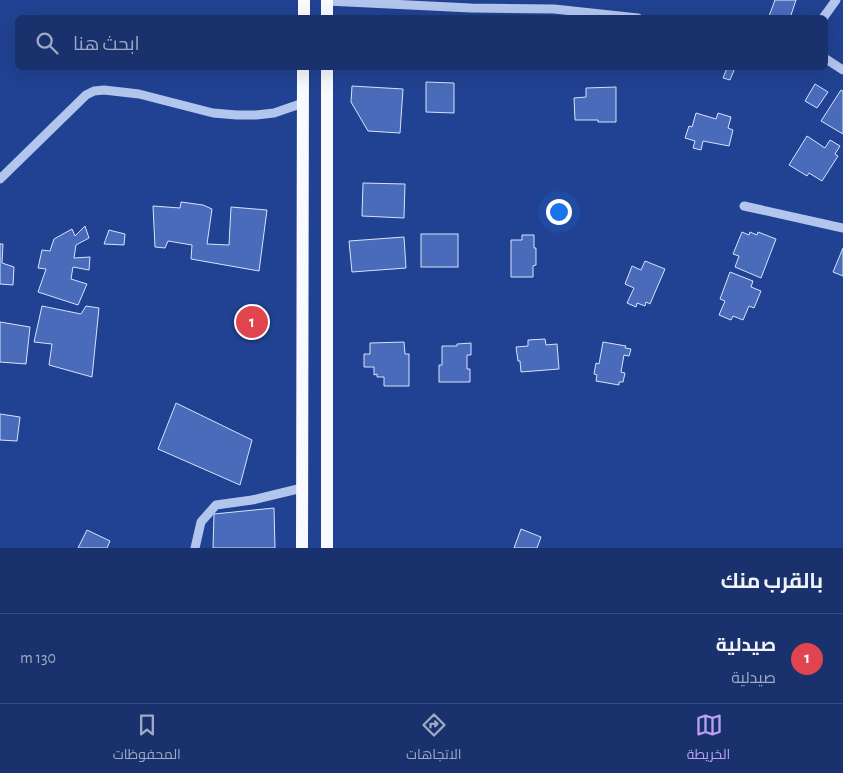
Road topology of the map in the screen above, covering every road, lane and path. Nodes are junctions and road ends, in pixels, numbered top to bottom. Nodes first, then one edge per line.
1 (304, 0) edge
2 (836, 0) edge
3 (327, 1) edge
4 (304, 15) edge
5 (327, 15) edge
6 (610, 15) edge
7 (825, 15) edge
8 (828, 60) edge
9 (303, 70) edge
10 (327, 70) edge
11 (843, 70) edge
12 (303, 103) junction
13 (0, 179) edge
14 (744, 206) dead end
15 (843, 228) edge
16 (302, 488) junction
17 (195, 548) edge
18 (302, 548) edge
19 (327, 548) edge

1 - 4 main road
2 - 7 street
3 - 5 main road
3 - 6 street
8 - 11 street
9 - 12 main road
10 - 19 main road
12 - 13 street
12 - 16 main road
14 - 15 street
16 - 17 street
16 - 18 main road

